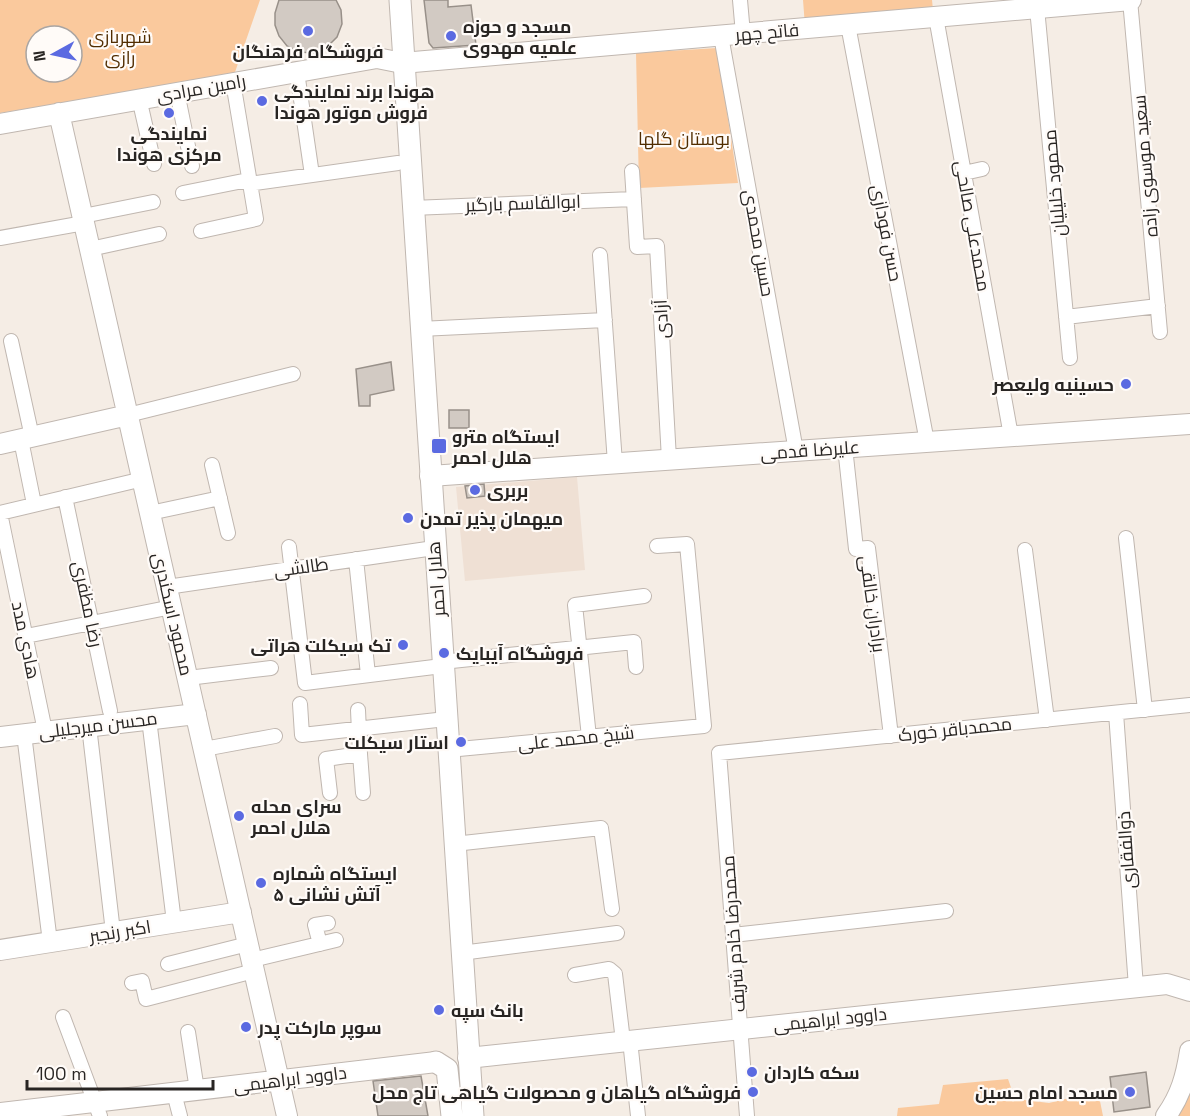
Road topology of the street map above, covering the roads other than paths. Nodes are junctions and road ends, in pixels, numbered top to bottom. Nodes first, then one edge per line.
1 (400, 0) edge
2 (740, 0) edge
3 (1131, 0) edge
4 (1027, 6) edge
5 (936, 17) junction
6 (848, 25) junction
7 (742, 34) junction
8 (721, 36) junction
9 (402, 63) junction
10 (297, 72) junction
11 (233, 82) junction
12 (177, 92) junction
13 (139, 98) junction
14 (59, 113) junction
15 (0, 124) edge
16 (154, 164) dead end
17 (398, 164) dead end
18 (192, 166) dead end
19 (982, 169) dead end
20 (632, 171) dead end
21 (964, 172) junction
22 (312, 175) junction
23 (249, 182) junction
24 (183, 193) dead end
25 (634, 199) junction
26 (153, 202) dead end
27 (412, 208) junction
28 (84, 219) junction
29 (201, 231) dead end
30 (159, 234) dead end
31 (0, 238) edge
32 (90, 249) junction
33 (600, 255) dead end
34 (1158, 306) junction
35 (1066, 317) junction
36 (605, 321) junction
37 (420, 330) junction
38 (1160, 332) dead end
39 (11, 341) dead end
40 (1070, 358) dead end
41 (293, 374) dead end
42 (128, 415) junction
43 (1190, 424) edge
44 (1011, 436) junction
45 (26, 438) junction
46 (927, 442) junction
47 (0, 444) edge
48 (845, 447) junction
49 (796, 451) junction
50 (669, 459) junction
51 (615, 463) junction
52 (212, 465) dead end
53 (430, 476) junction
54 (142, 478) junction
55 (65, 497) junction
56 (220, 498) junction
57 (34, 504) junction
58 (0, 513) edge
59 (150, 513) junction
60 (228, 533) dead end
61 (1126, 538) dead end
62 (657, 546) dead end
63 (289, 547) dead end
64 (434, 548) junction
65 (1025, 550) dead end
66 (356, 559) junction
67 (291, 568) junction
68 (167, 587) junction
69 (644, 596) dead end
70 (172, 606) junction
71 (91, 622) junction
72 (26, 636) junction
73 (580, 648) junction
74 (442, 664) junction
75 (636, 667) dead end
76 (271, 668) dead end
77 (368, 675) junction
78 (188, 678) junction
79 (300, 704) dead end
80 (1190, 705) edge
81 (358, 710) dead end
82 (1145, 710) junction
83 (110, 711) dead end
84 (1116, 713) junction
85 (196, 714) junction
86 (149, 719) junction
87 (446, 719) junction
88 (1047, 720) junction
89 (89, 726) junction
90 (358, 728) junction
91 (45, 731) junction
92 (24, 734) junction
93 (891, 735) junction
94 (275, 736) dead end
95 (0, 737) edge
96 (589, 737) junction
97 (204, 749) junction
98 (448, 750) junction
99 (719, 753) joint
100 (360, 754) junction
101 (330, 793) dead end
102 (363, 793) dead end
103 (454, 844) junction
104 (612, 909) dead end
105 (946, 911) dead end
106 (241, 912) junction
107 (174, 922) junction
108 (328, 923) dead end
109 (113, 932) junction
110 (617, 933) dead end
111 (733, 935) junction
112 (336, 940) dead end
113 (50, 942) junction
114 (320, 944) junction
115 (0, 950) edge
116 (461, 953) junction
117 (252, 958) junction
118 (168, 964) dead end
119 (575, 975) dead end
120 (132, 983) dead end
121 (1136, 987) junction
122 (1190, 991) edge
123 (63, 1017) dead end
124 (741, 1029) junction
125 (188, 1032) dead end
126 (627, 1041) junction
127 (1190, 1051) edge
128 (468, 1058) junction
129 (436, 1062) joint
130 (279, 1081) junction
131 (197, 1090) junction
132 (174, 1093) junction
133 (98, 1109) edge
134 (0, 1113) edge
135 (28, 1113) edge
136 (180, 1116) edge
137 (287, 1116) edge
138 (452, 1116) edge
139 (473, 1116) edge
140 (487, 1116) edge
141 (638, 1116) edge
142 (747, 1116) edge
143 (1166, 1116) edge

1 - 9 main road, هلال احمر
2 - 7 street
3 - 4 street, فاتح چهر
3 - 34 street, سعید موسوی زاده
4 - 5 street, فاتح چهر
4 - 35 street, محمود خلیلیان
5 - 6 street, فاتح چهر
5 - 21 street, محمدعلی صالحی
6 - 7 street, فاتح چهر
6 - 46 street, حسن فودازی
7 - 8 street, فاتح چهر
8 - 9 street, فاتح چهر
8 - 49 street, حسین محمدی
9 - 10 street, رامین مرادی
9 - 27 main road, هلال احمر
10 - 11 street, رامین مرادی
10 - 22 street
11 - 12 street, رامین مرادی
11 - 23 street
12 - 13 street, رامین مرادی
12 - 18 street
13 - 14 street, رامین مرادی
13 - 16 street
14 - 15 street, رامین مرادی
14 - 28 street, محمود اسکندری
17 - 22 street
19 - 21 street
20 - 25 street
21 - 44 street, محمدعلی صالحی
22 - 23 street
23 - 24 street
23 - 29 street
25 - 27 street, ابوالقاسم بارگیر
25 - 50 street, آزادی
26 - 28 street
27 - 37 main road, هلال احمر
28 - 31 street
28 - 32 street, محمود اسکندری
30 - 32 street
32 - 42 street, محمود اسکندری
33 - 36 street
34 - 35 street
34 - 38 street, سعید موسوی زاده
35 - 40 street, محمود خلیلیان
36 - 37 street
36 - 51 street
37 - 53 main road, هلال احمر
39 - 45 street
41 - 42 street
42 - 45 street
42 - 54 street, محمود اسکندری
43 - 44 street, علیرضا قدمی
44 - 46 street, علیرضا قدمی
45 - 47 street
45 - 57 street
46 - 48 street, علیرضا قدمی
48 - 49 street, علیرضا قدمی
48 - 93 street, برادران خالقی
49 - 50 street, علیرضا قدمی
50 - 51 street, علیرضا قدمی
51 - 53 street, علیرضا قدمی
52 - 56 street
53 - 64 main road, هلال احمر
54 - 55 street
54 - 59 street, محمود اسکندری
55 - 57 street
55 - 71 street, رضا مظفری
56 - 59 street
56 - 60 street
57 - 58 street
58 - 72 street, هادی مدد
59 - 68 street, محمود اسکندری
61 - 82 street
62 - 96 street, شیخ محمد علی
63 - 67 street
64 - 66 street, طالشی
64 - 74 main road, هلال احمر
65 - 88 street
66 - 67 street, طالشی
66 - 77 street
67 - 68 street, طالشی
67 - 77 street
68 - 70 street, محمود اسکندری
69 - 73 street
70 - 71 street
70 - 78 street, محمود اسکندری
71 - 72 street
71 - 83 street, رضا مظفری
72 - 91 street, هادی مدد
73 - 74 street
73 - 75 street
73 - 96 street
74 - 77 street
74 - 87 main road, هلال احمر
76 - 78 street
78 - 85 street, محمود اسکندری
79 - 90 street
80 - 82 street, محمدباقر خورک
81 - 90 street
82 - 84 street, محمدباقر خورک
84 - 88 street, محمدباقر خورک
84 - 121 street, ذوالفقاری
85 - 86 street, محسن میرجلیلی
85 - 97 street, محمود اسکندری
86 - 89 street, محسن میرجلیلی
86 - 107 street
87 - 90 street
87 - 98 main road, هلال احمر
88 - 93 street, محمدباقر خورک
89 - 91 street, محسن میرجلیلی
89 - 109 street
90 - 100 street
91 - 92 street, محسن میرجلیلی
92 - 95 street, محسن میرجلیلی
92 - 113 street
93 - 99 street, محمدباقر خورک
94 - 97 street
96 - 98 street, شیخ محمد علی
97 - 106 street, محمود اسکندری
98 - 103 main road, هلال احمر
99 - 111 street, محمدرضا خادم شریف
100 - 101 street
100 - 102 street
103 - 104 street
103 - 116 main road, هلال احمر
105 - 111 street
106 - 107 street, اکبر رنجبر
106 - 117 street, محمود اسکندری
107 - 109 street, اکبر رنجبر
108 - 114 street
109 - 113 street, اکبر رنجبر
110 - 116 street
111 - 124 street, محمدرضا خادم شریف
112 - 114 street
113 - 115 street, اکبر رنجبر
114 - 117 street
116 - 128 main road, هلال احمر
117 - 118 street
117 - 120 street
117 - 130 street, محمود اسکندری
119 - 126 street
121 - 122 street, داوود ابراهیمی
121 - 124 street, داوود ابراهیمی
123 - 133 street
124 - 126 street, داوود ابراهیمی
124 - 142 street, محمدرضا خادم شریف
125 - 131 street
126 - 128 street, داوود ابراهیمی
126 - 141 street
127 - 143 street
128 - 139 main road, هلال احمر
128 - 140 main road
129 - 130 street, داوود ابراهیمی
129 - 138 main road
130 - 131 street, داوود ابراهیمی
130 - 137 street, محمود اسکندری
131 - 132 street, داوود ابراهیمی
132 - 133 street, داوود ابراهیمی
132 - 136 street
133 - 135 street, داوود ابراهیمی
134 - 135 street, داوود ابراهیمی

